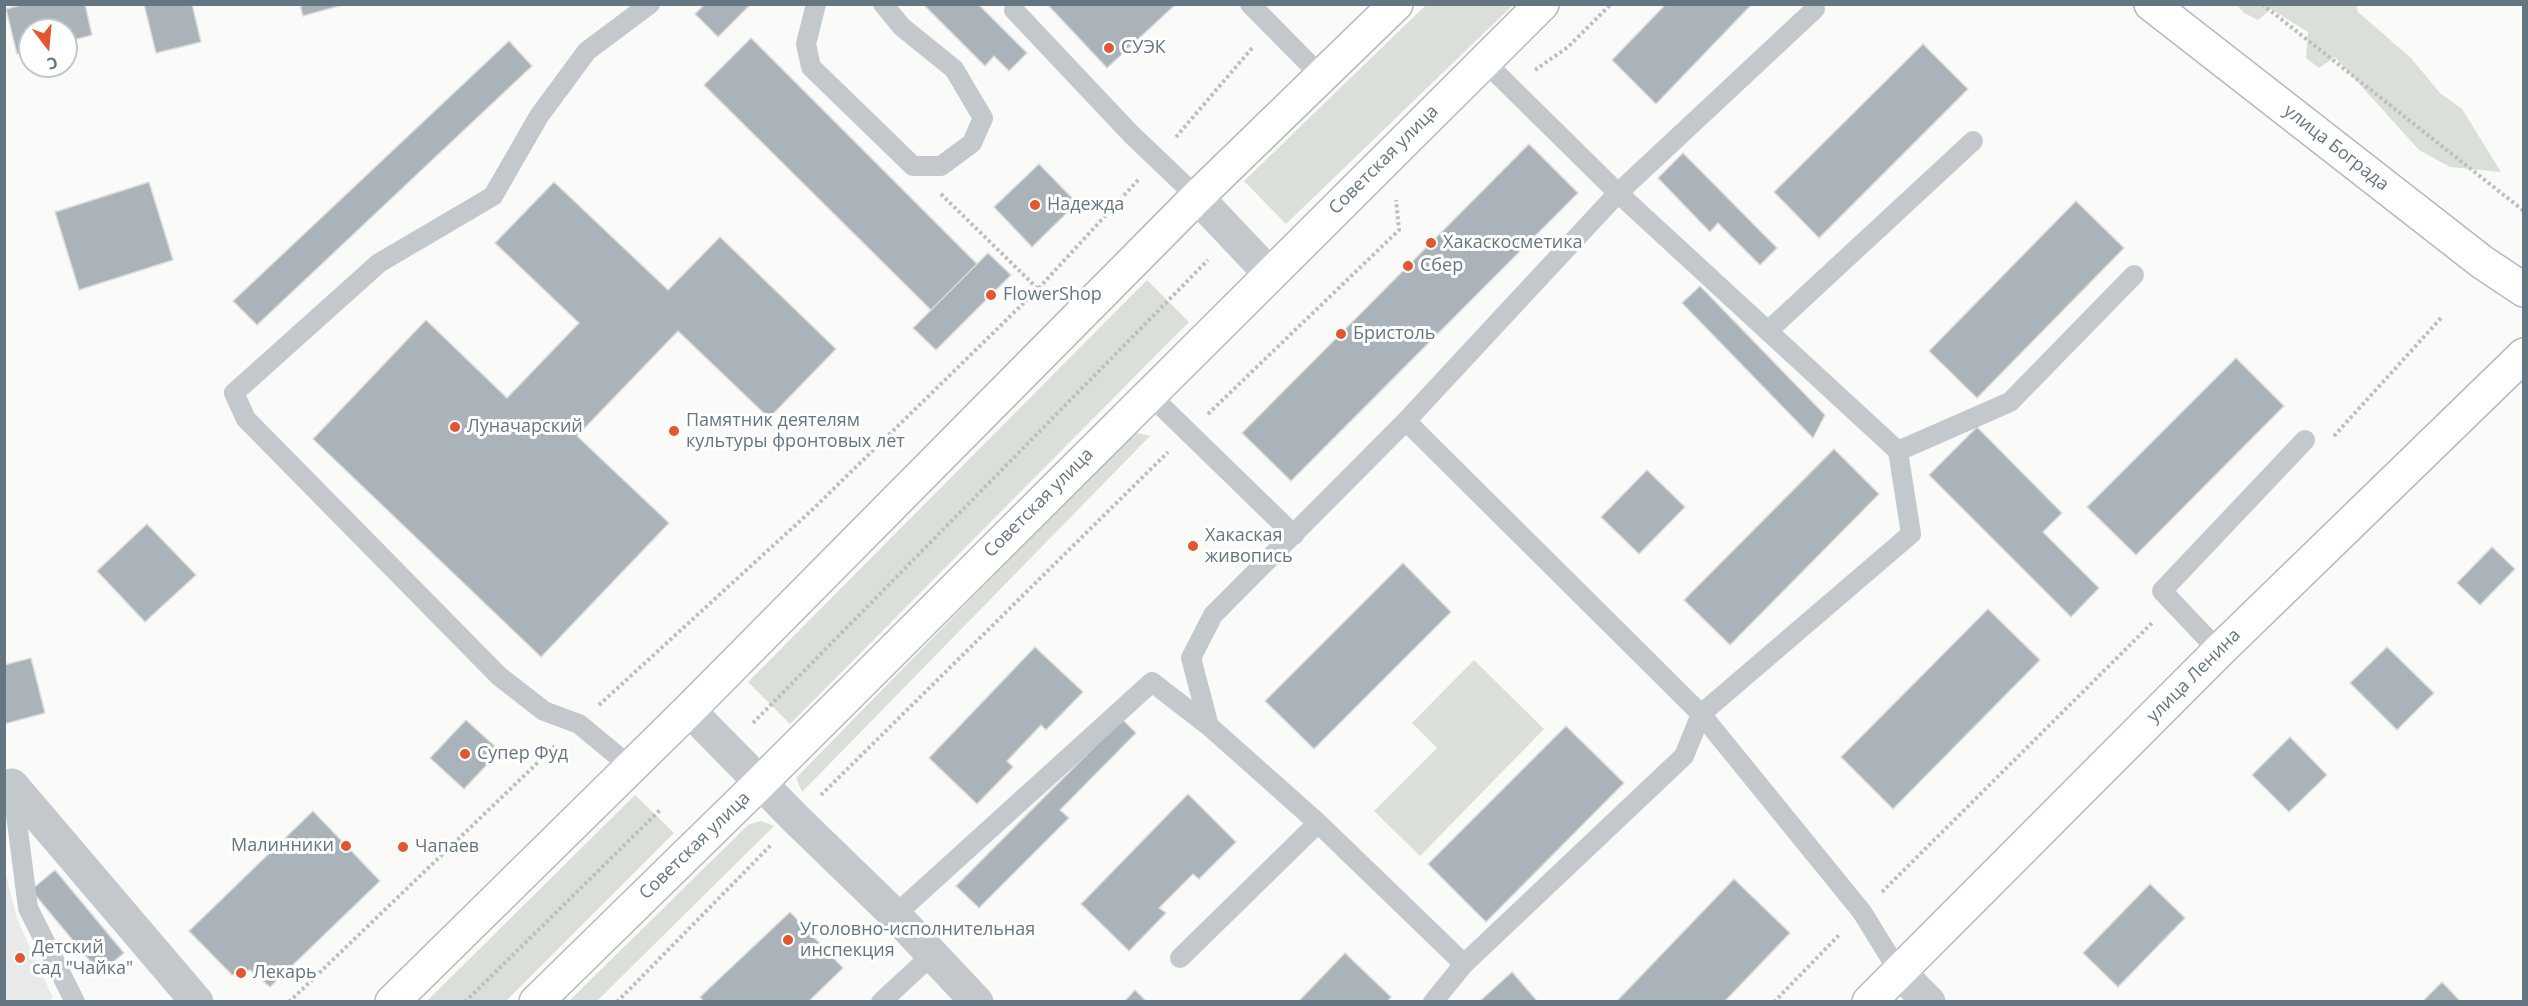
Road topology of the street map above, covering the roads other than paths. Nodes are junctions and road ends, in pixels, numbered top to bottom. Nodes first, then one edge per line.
1 (650, 4) edge
2 (816, 4) edge
3 (883, 4) edge
4 (1250, 4) edge
5 (1396, 4) edge
6 (1542, 4) edge
7 (2151, 4) edge
8 (1815, 9) dead end
9 (1014, 10) dead end
10 (1484, 61) junction
11 (1322, 77) junction
12 (1973, 141) dead end
13 (1618, 193) junction
14 (1197, 198) junction
15 (1269, 273) junction
16 (2134, 275) dead end
17 (2523, 290) edge
18 (1769, 330) junction
19 (2523, 354) edge
20 (1149, 394) junction
21 (1406, 421) junction
22 (2305, 440) dead end
23 (1898, 451) junction
24 (1294, 535) junction
25 (2219, 651) junction
26 (689, 710) junction
27 (1701, 714) junction
28 (1209, 726) junction
29 (631, 767) junction
30 (760, 783) junction
31 (8, 787) edge
32 (1318, 823) junction
33 (895, 915) junction
34 (933, 954) junction
35 (1180, 958) dead end
36 (1464, 964) junction
37 (1899, 972) junction
38 (75, 1002) edge
39 (198, 1002) edge
40 (392, 1002) edge
41 (536, 1002) edge
42 (881, 1002) edge
43 (977, 1002) edge
44 (1432, 1002) edge
45 (1869, 1002) edge
46 (1929, 1002) edge

1 - 29 lane
2 - 3 lane
4 - 11 lane
5 - 11 main road
6 - 10 main road, Советская улица
7 - 17 main road, улица Бограда
8 - 13 lane
9 - 14 lane
10 - 13 lane
10 - 15 main road, Советская улица
11 - 14 main road
12 - 18 lane
13 - 18 lane
13 - 21 lane
14 - 15 street
14 - 26 main road
15 - 20 main road, Советская улица
16 - 23 lane
18 - 23 lane
19 - 25 main road, улица Ленина
20 - 24 lane
20 - 30 main road, Советская улица
21 - 24 lane
21 - 27 lane
22 - 25 lane
23 - 27 lane
24 - 28 lane
25 - 37 main road, улица Ленина
26 - 29 main road
26 - 30 street
27 - 36 lane
27 - 37 lane
28 - 32 lane
28 - 33 lane
29 - 40 main road
30 - 33 street
30 - 41 main road, Советская улица
31 - 38 lane
31 - 39 street
32 - 35 lane
32 - 36 lane
33 - 34 street
34 - 42 lane
34 - 43 street
36 - 44 lane
37 - 45 main road, улица Ленина
37 - 46 street

